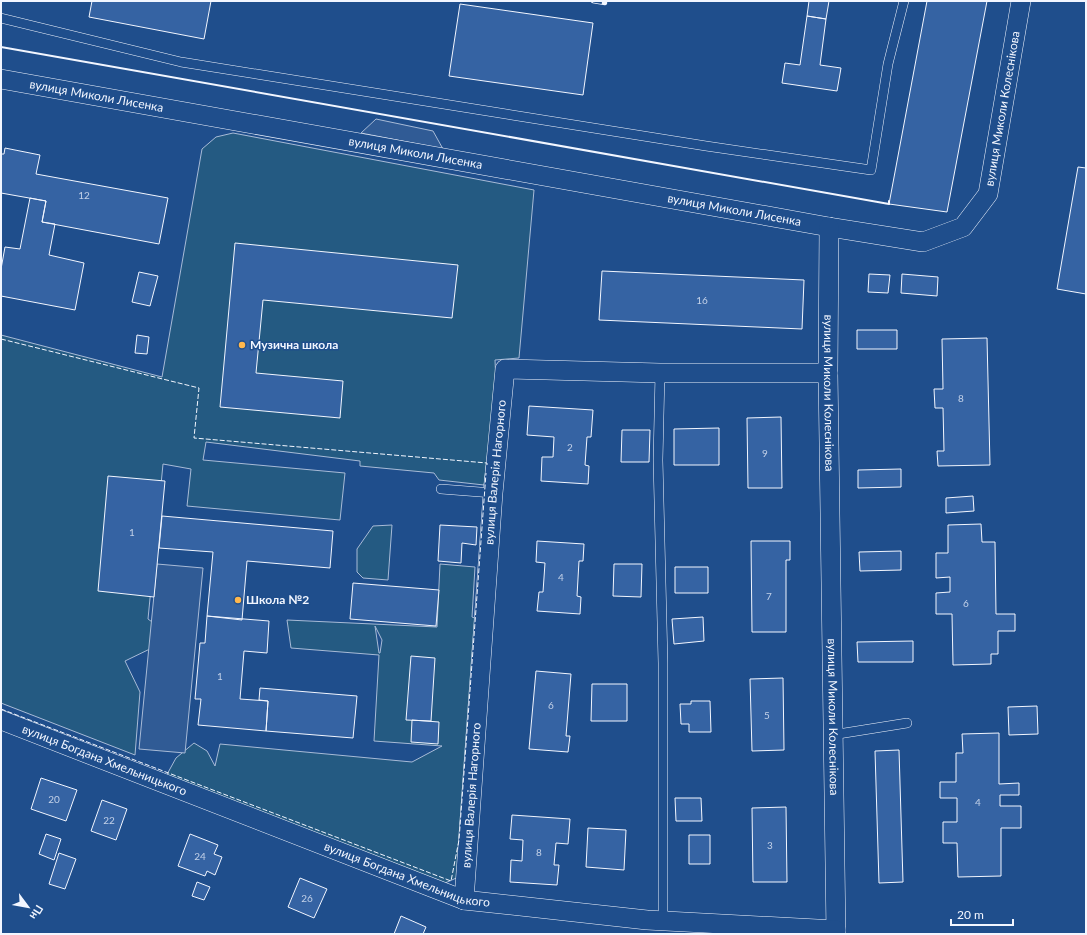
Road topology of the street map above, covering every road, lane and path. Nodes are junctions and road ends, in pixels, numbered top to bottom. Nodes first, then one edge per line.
1 (904, 1) edge
2 (1022, 1) edge
3 (1, 18) edge
4 (1, 79) edge
5 (829, 227) junction
6 (660, 373) junction
7 (828, 373) junction
8 (441, 489) dead end
9 (493, 493) junction
10 (1, 720) edge
11 (907, 723) dead end
12 (832, 735) junction
13 (464, 900) junction
14 (663, 920) junction
15 (836, 932) edge

1 - 3 lane
2 - 5 street, вулиця Миколи Колеснікова
4 - 5 street, вулиця Миколи Лисенка
5 - 7 street, вулиця Миколи Колеснікова
6 - 7 street, вулиця Валерія Нагорного
6 - 9 street, вулиця Валерія Нагорного
6 - 14 lane
7 - 12 street, вулиця Миколи Колеснікова
8 - 9 lane
9 - 13 street, вулиця Валерія Нагорного
10 - 13 street, вулиця Богдана Хмельницького
11 - 12 lane
12 - 15 street, вулиця Миколи Колеснікова
13 - 14 street, вулиця Богдана Хмельницького
14 - 15 street, вулиця Богдана Хмельницького

